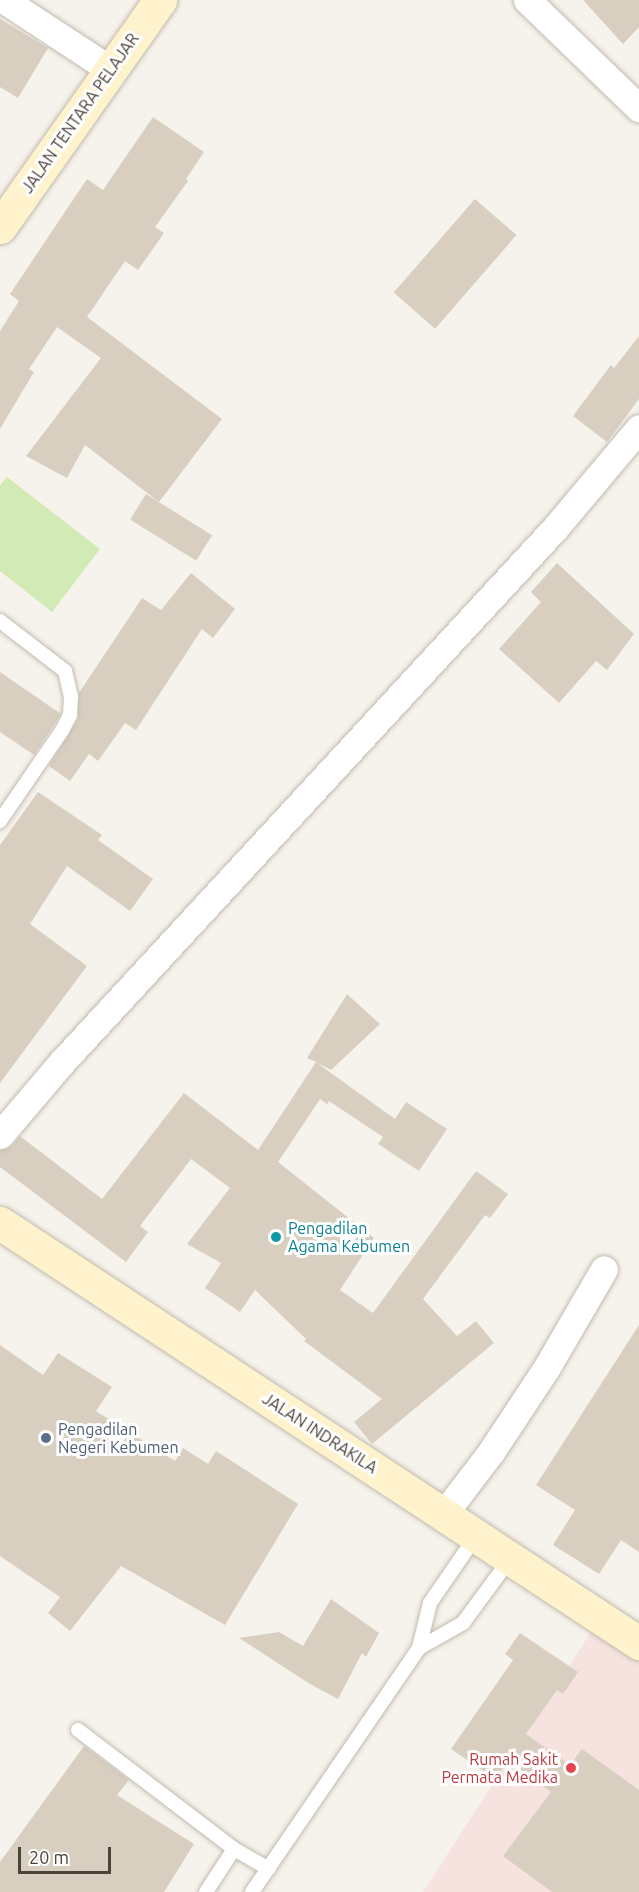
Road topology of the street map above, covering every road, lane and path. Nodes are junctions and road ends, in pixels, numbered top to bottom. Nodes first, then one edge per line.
1 (4, 0) edge
2 (160, 0) edge
3 (527, 0) edge
4 (111, 70) junction
5 (639, 108) edge
6 (0, 227) edge
7 (639, 428) edge
8 (0, 621) edge
9 (0, 821) edge
10 (0, 1136) edge
11 (0, 1223) edge
12 (604, 1269) dead end
13 (443, 1515) junction
14 (476, 1536) junction
15 (510, 1559) junction
16 (639, 1643) edge
17 (419, 1648) junction
18 (78, 1730) dead end
19 (234, 1849) junction
20 (269, 1869) junction
21 (206, 1892) edge
22 (252, 1892) edge

1 - 4 street
2 - 4 main road, JALAN TENTARA PELAJAR
3 - 5 street
4 - 6 main road, JALAN TENTARA PELAJAR
7 - 10 street
8 - 9 lane
11 - 13 main road, JALAN INDRAKILA
12 - 13 street
13 - 14 main road, JALAN INDRAKILA
14 - 15 main road, JALAN INDRAKILA
14 - 17 lane
15 - 16 main road, JALAN INDRAKILA
15 - 17 lane
17 - 20 lane
18 - 19 lane
19 - 20 lane
19 - 21 lane
20 - 22 lane

